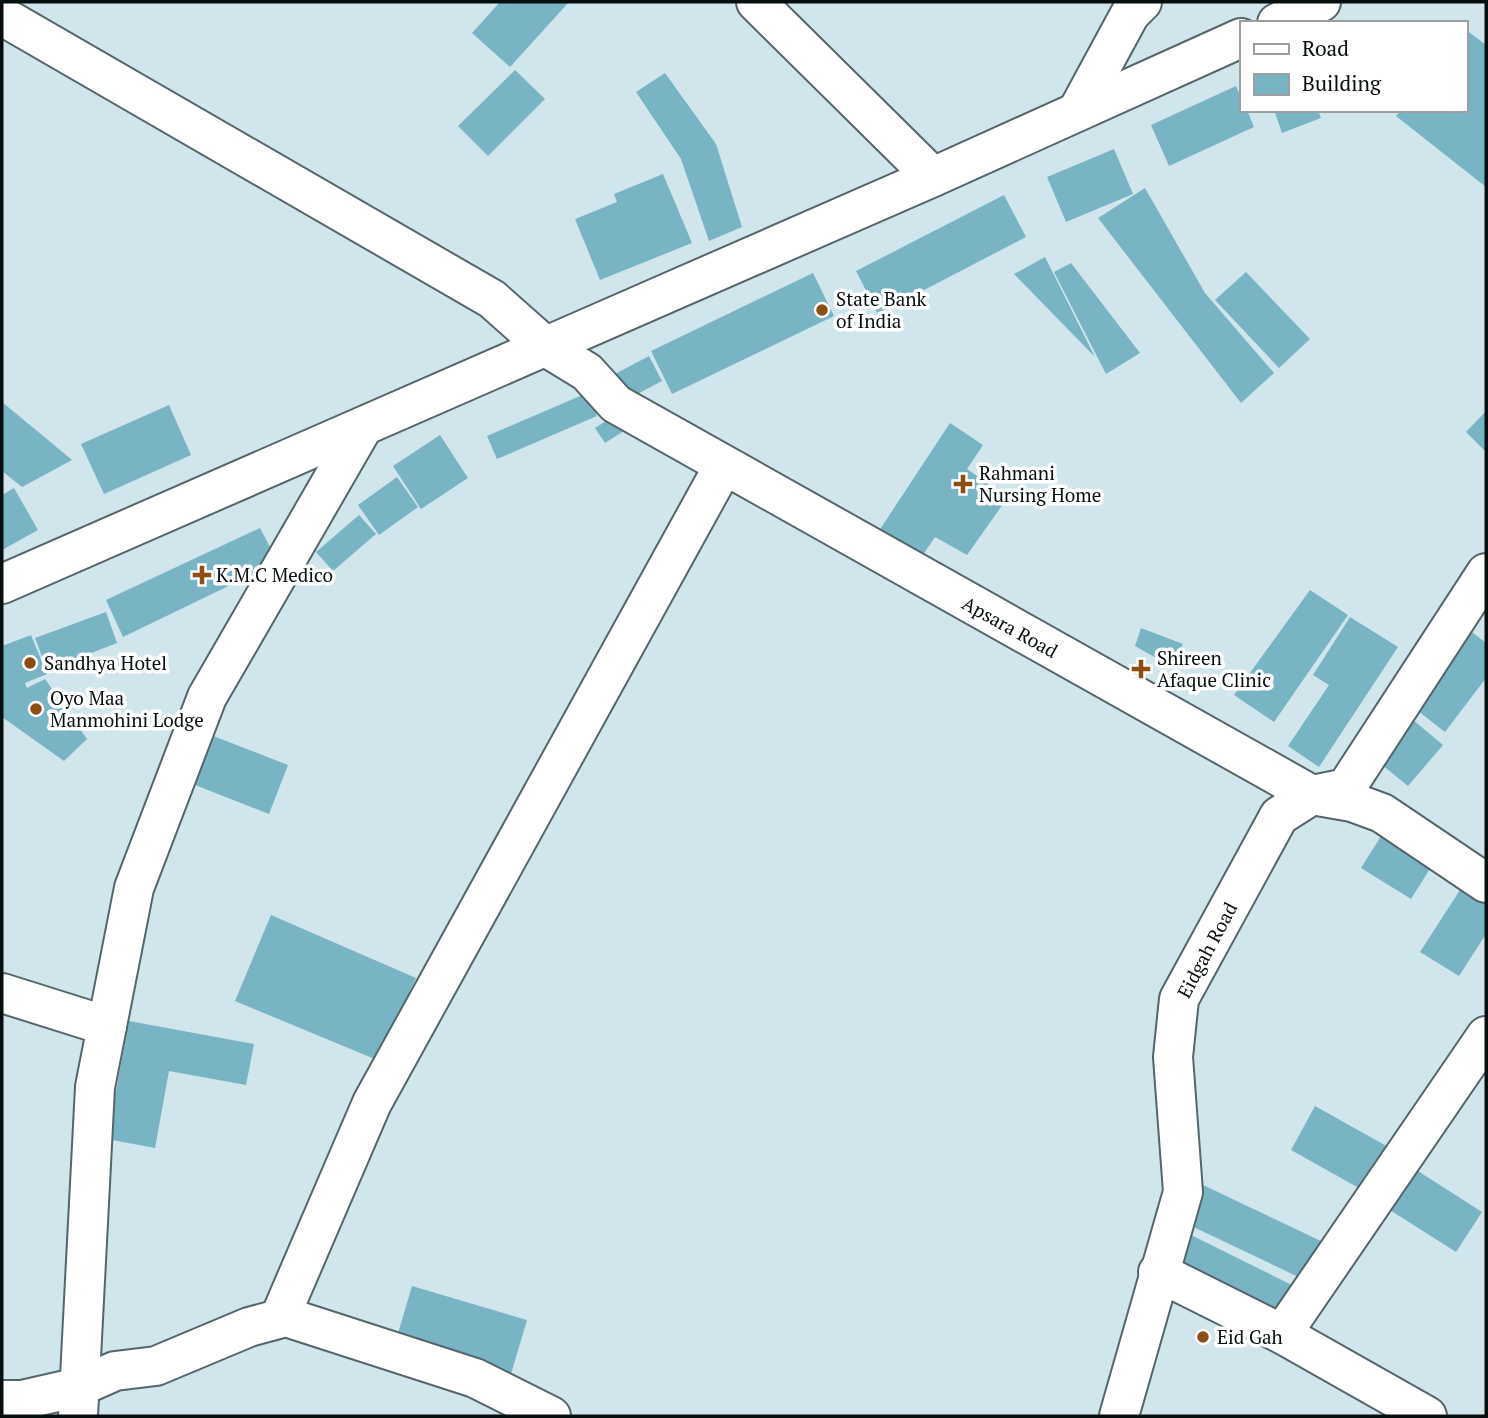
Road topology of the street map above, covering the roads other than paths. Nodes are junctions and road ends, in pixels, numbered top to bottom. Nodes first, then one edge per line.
1 (756, 2) edge
2 (1142, 2) edge
3 (1321, 2) edge
4 (2, 16) edge
5 (1281, 21) edge
6 (1240, 38) edge
7 (1078, 110) junction
8 (933, 177) junction
9 (546, 347) junction
10 (363, 427) junction
11 (723, 467) junction
12 (1486, 573) edge
13 (2, 584) edge
14 (1312, 795) junction
15 (1486, 883) edge
16 (2, 993) edge
17 (107, 1026) junction
18 (1486, 1037) edge
19 (1158, 1272) junction
20 (280, 1317) junction
21 (1282, 1334) junction
22 (2, 1400) edge
23 (78, 1402) edge
24 (551, 1416) edge
25 (1119, 1416) edge
26 (1427, 1416) edge

1 - 8 street
2 - 7 street
3 - 5 street
4 - 9 street, Apsara Road
6 - 7 street
7 - 8 street
8 - 9 street
9 - 10 street
9 - 11 street, Apsara Road
10 - 13 street
10 - 17 street
11 - 14 street, Apsara Road
11 - 20 street
12 - 14 street, Eidgah Road
14 - 15 street, Apsara Road
14 - 19 street, Eidgah Road
16 - 17 street
17 - 23 street
18 - 21 street
19 - 21 street
19 - 25 street, Eidgah Road
20 - 23 street
20 - 24 street
21 - 26 street
22 - 23 street

